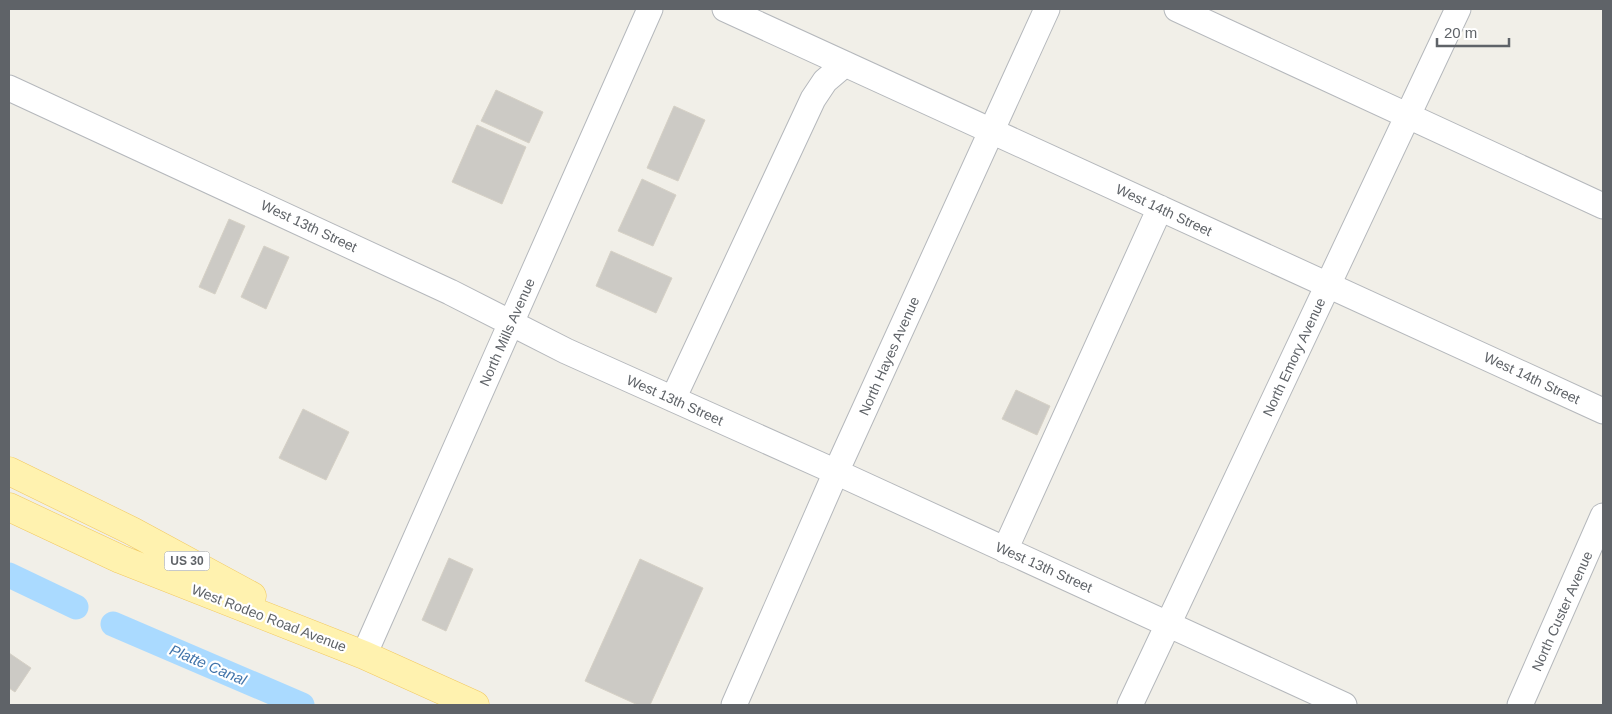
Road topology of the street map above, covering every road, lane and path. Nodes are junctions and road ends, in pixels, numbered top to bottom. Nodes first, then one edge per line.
1 (650, 9) edge
2 (725, 9) edge
3 (1047, 9) edge
4 (1177, 9) edge
5 (1458, 9) edge
6 (845, 64) junction
7 (9, 88) edge
8 (1408, 116) junction
9 (991, 131) junction
10 (1603, 206) edge
11 (1160, 208) junction
12 (1328, 285) junction
13 (511, 323) junction
14 (673, 399) junction
15 (1603, 411) edge
16 (9, 471) edge
17 (836, 472) junction
18 (9, 508) edge
19 (1603, 516) edge
20 (1005, 550) junction
21 (1169, 624) junction
22 (364, 655) junction
23 (475, 705) edge
24 (734, 705) edge
25 (1130, 705) edge
26 (1344, 705) edge
27 (1520, 705) edge

1 - 13 street, North Mills Avenue
2 - 6 street, West 14th Street
3 - 9 street, North Hayes Avenue
4 - 8 street
5 - 8 street, North Emory Avenue
6 - 9 street, West 14th Street
6 - 14 street
7 - 13 street, West 13th Street
8 - 10 street
8 - 12 street, North Emory Avenue
9 - 11 street, West 14th Street
9 - 17 street, North Hayes Avenue
11 - 12 street, West 14th Street
11 - 20 street
12 - 15 street, West 14th Street
12 - 21 street, North Emory Avenue
13 - 14 street, West 13th Street
13 - 22 street, North Mills Avenue
14 - 17 street, West 13th Street
16 - 22 main road, West Rodeo Road Avenue / US 30
17 - 20 street, West 13th Street
17 - 24 street, North Hayes Avenue
18 - 22 main road, West Rodeo Road Avenue / US 30
19 - 27 street, North Custer Avenue
20 - 21 street, West 13th Street
21 - 25 street, North Emory Avenue
21 - 26 street, West 13th Street
22 - 23 main road, West Rodeo Road Avenue / US 30

